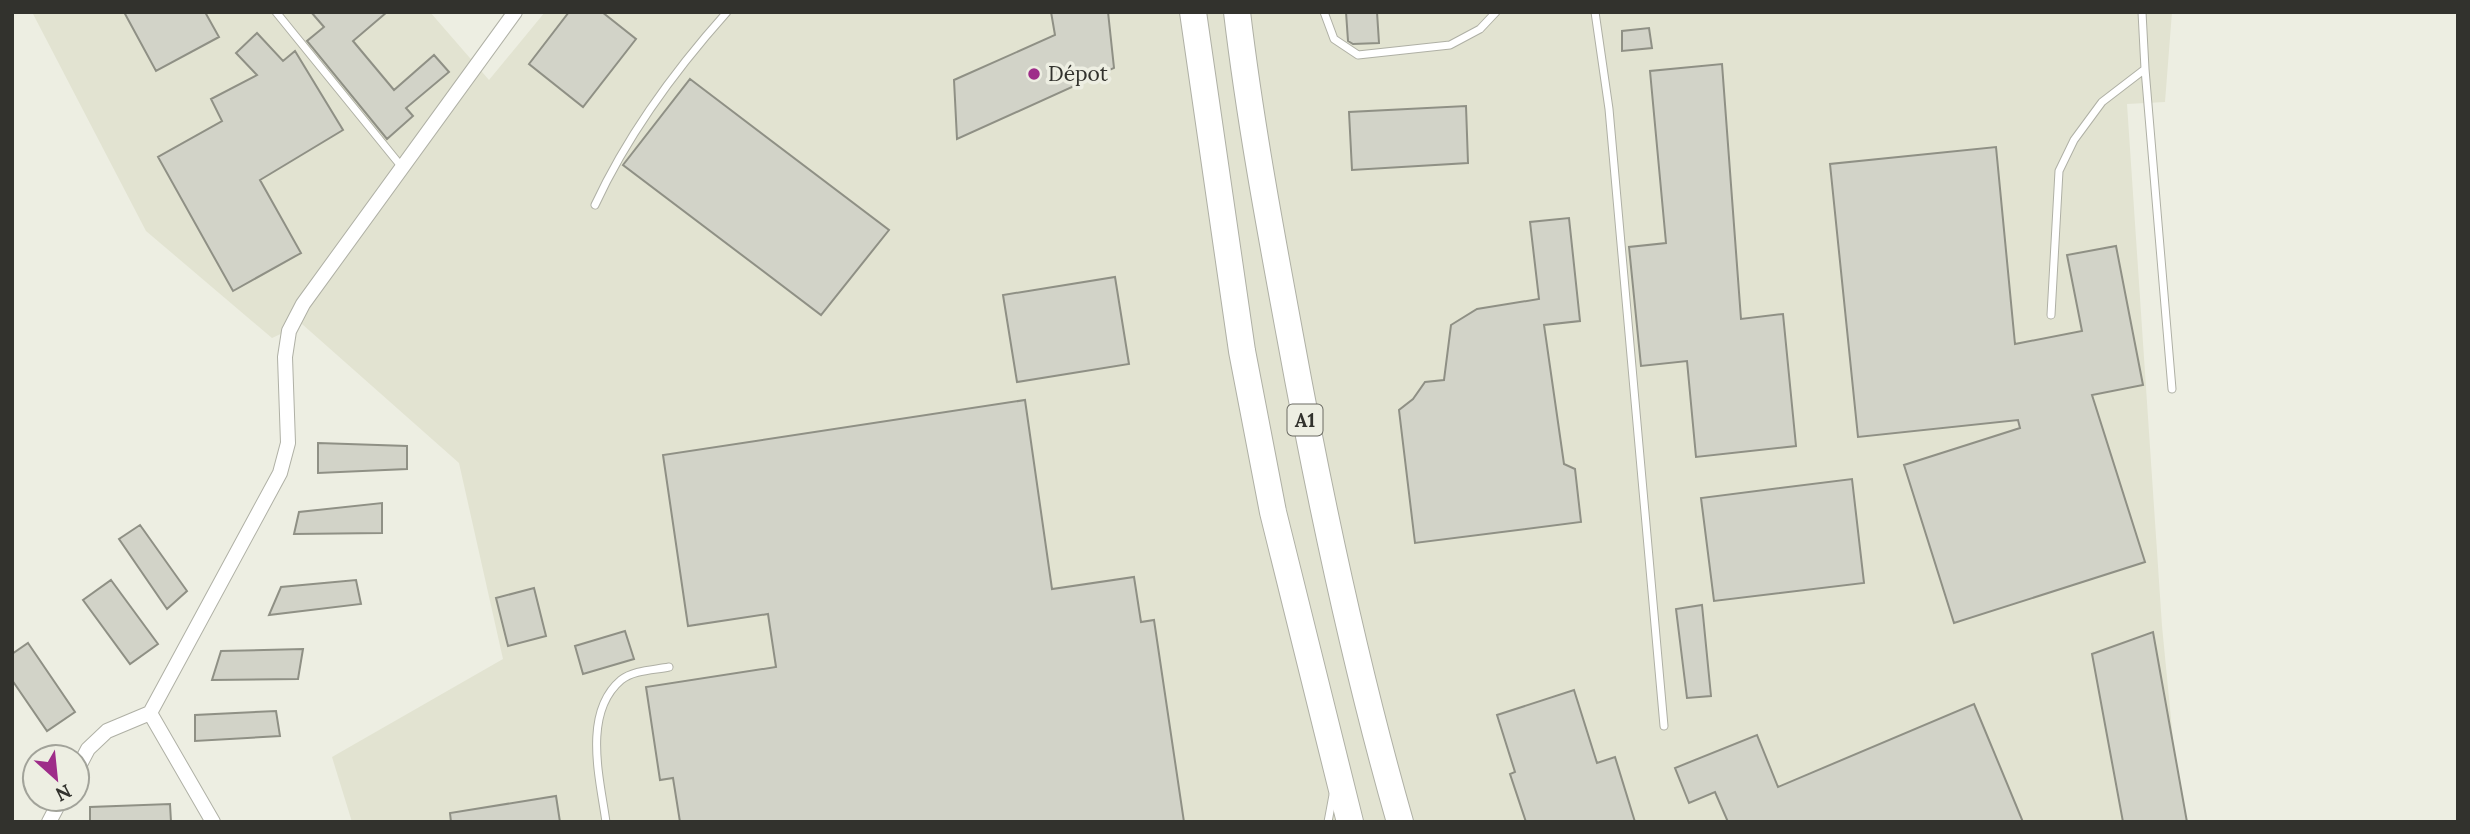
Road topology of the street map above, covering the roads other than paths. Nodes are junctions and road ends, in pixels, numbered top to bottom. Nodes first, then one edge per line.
1 (275, 12) edge
2 (515, 12) edge
3 (727, 12) edge
4 (1193, 12) edge
5 (1237, 12) edge
6 (1324, 12) edge
7 (1496, 12) edge
8 (1595, 12) edge
9 (2142, 12) edge
10 (2145, 69) junction
11 (401, 166) junction
12 (595, 205) dead end
13 (2050, 315) dead end
14 (2172, 389) dead end
15 (669, 667) dead end
16 (150, 713) junction
17 (1664, 726) dead end
18 (91, 746) edge
19 (1337, 777) junction
20 (213, 822) edge
21 (606, 822) edge
22 (1328, 822) edge
23 (1350, 822) edge
24 (1400, 822) edge

1 - 11 lane
2 - 11 street
3 - 12 lane
4 - 19 highway, A1
5 - 24 highway, A1
6 - 7 lane
8 - 17 lane
9 - 10 lane
10 - 13 lane
10 - 14 lane
11 - 16 street
15 - 21 lane
16 - 18 street
16 - 20 street
19 - 22 lane
19 - 23 highway, A1

